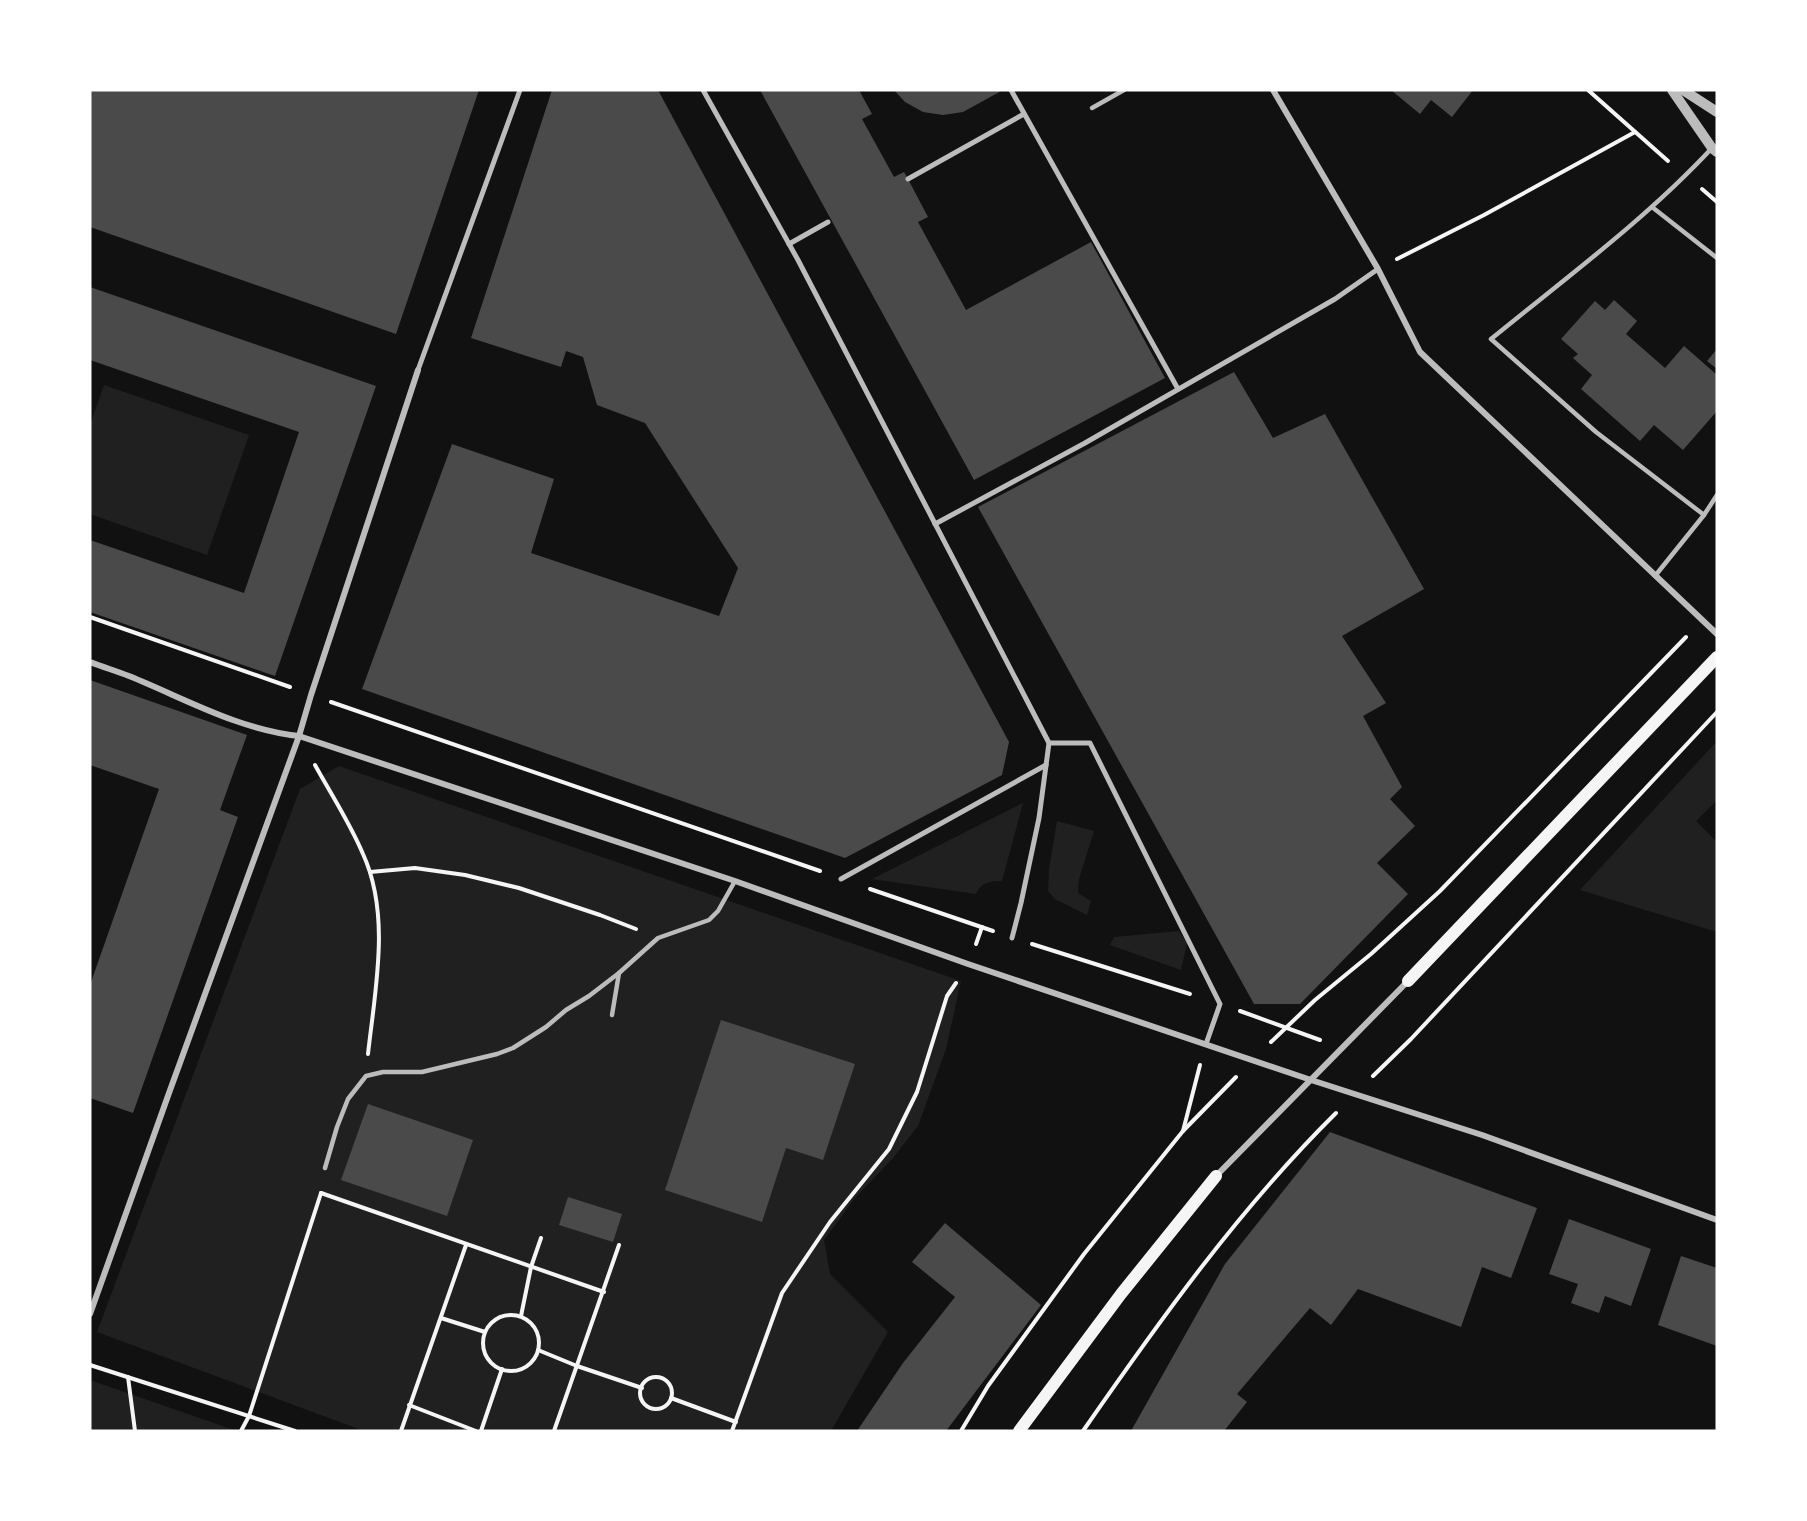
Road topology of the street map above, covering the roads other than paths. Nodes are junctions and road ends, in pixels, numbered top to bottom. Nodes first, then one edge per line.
1 (520, 90) edge
2 (703, 90) edge
3 (1011, 90) edge
4 (1124, 90) edge
5 (1273, 90) edge
6 (1672, 90) edge
7 (1683, 90) edge
8 (1092, 108) dead end
9 (1717, 112) edge
10 (1024, 114) junction
11 (1715, 150) edge
12 (908, 179) dead end
13 (1652, 207) junction
14 (828, 222) dead end
15 (789, 244) junction
16 (1717, 258) edge
17 (1378, 269) junction
18 (418, 370) joint
19 (1178, 389) junction
20 (1717, 495) edge
21 (1704, 515) junction
22 (935, 524) junction
23 (1655, 576) junction
24 (1717, 634) edge
25 (1717, 657) edge
26 (90, 662) edge
27 (299, 736) junction
28 (1049, 743) junction
29 (1046, 765) junction
30 (841, 879) road end
31 (735, 881) junction
32 (1012, 938) dead end
33 (619, 973) junction
34 (1408, 981) joint
35 (612, 1015) dead end
36 (1206, 1044) junction
37 (1311, 1080) junction
38 (325, 1168) dead end
39 (1216, 1176) joint
40 (1717, 1220) edge
41 (90, 1314) edge
42 (1019, 1431) edge

1 - 18 street
2 - 15 street
3 - 10 street
4 - 8 lane
5 - 17 street
6 - 11 street
7 - 9 street
10 - 12 street
10 - 19 street
11 - 13 lane
13 - 16 lane
13 - 21 lane
14 - 15 street
15 - 22 street
17 - 19 street
17 - 23 street
18 - 27 street
19 - 22 street
20 - 21 lane
21 - 23 lane
22 - 28 street
23 - 24 street
25 - 34 main road
26 - 27 street
27 - 31 street
27 - 41 street
28 - 29 street
28 - 36 street
29 - 30 street
29 - 32 street
31 - 33 lane
31 - 36 street
33 - 35 lane
33 - 38 lane
34 - 37 street
36 - 37 street
37 - 39 street
37 - 40 street
39 - 42 main road

